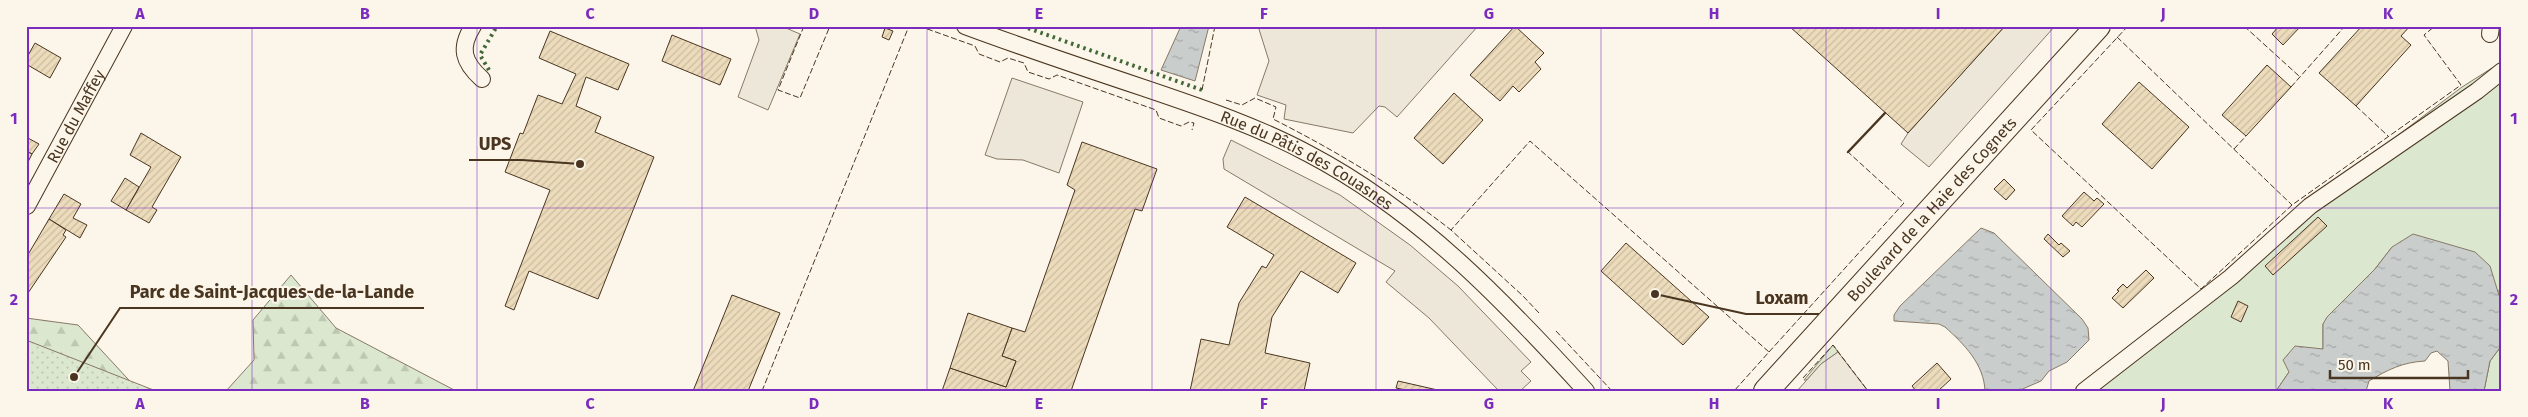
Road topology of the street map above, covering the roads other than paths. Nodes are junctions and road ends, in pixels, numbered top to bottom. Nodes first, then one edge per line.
1 (124, 26) edge
2 (474, 26) edge
3 (965, 26) edge
4 (2098, 26) edge
5 (2502, 71) edge
6 (482, 79) dead end
7 (27, 206) edge
8 (1586, 391) edge
9 (1766, 391) edge
10 (2084, 391) edge

1 - 7 street, Rue du Maffey
2 - 6 street
3 - 8 street, Rue du Pâtis des Couasnes
4 - 9 main road, Boulevard de la Haie des Cognets
5 - 10 street

